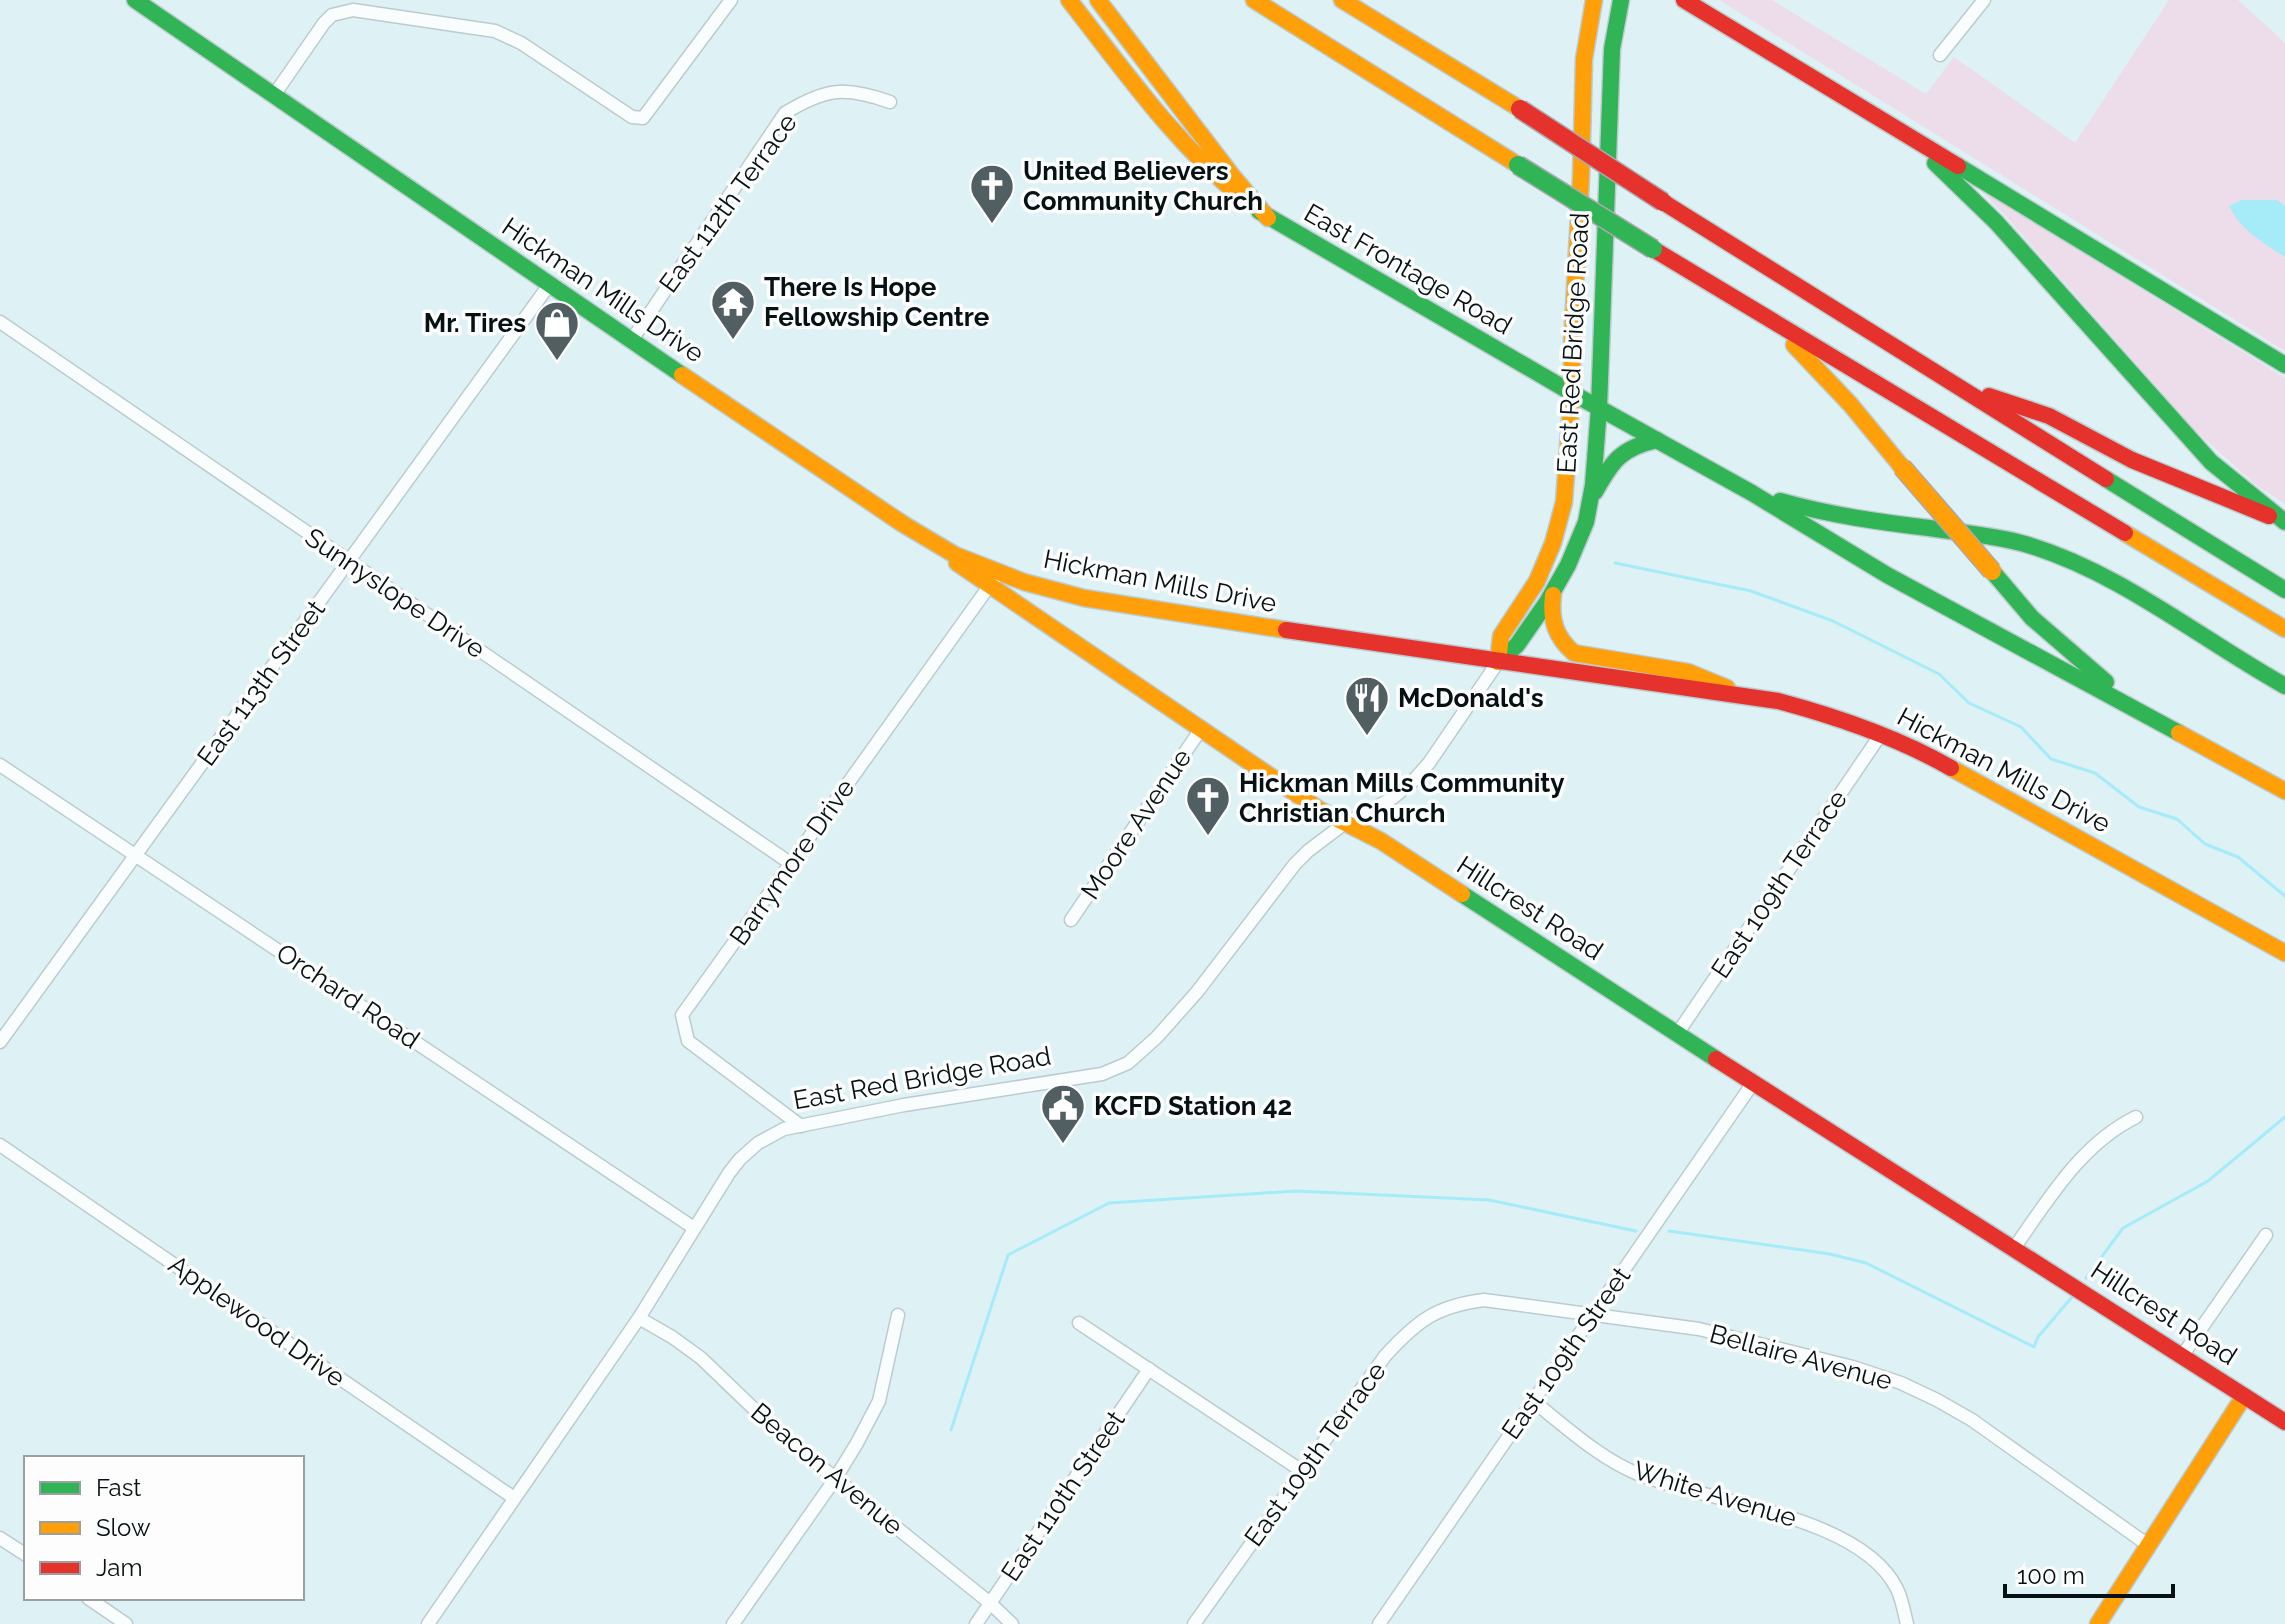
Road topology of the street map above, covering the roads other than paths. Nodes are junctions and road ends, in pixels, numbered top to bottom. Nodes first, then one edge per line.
1 (135, 0) edge
2 (731, 0) edge
3 (1069, 0) edge
4 (1098, 0) edge
5 (1254, 0) edge
6 (1342, 0) edge
7 (1594, 0) edge
8 (1621, 0) edge
9 (1684, 0) edge
10 (1984, 0) edge
11 (1940, 55) dead end
12 (274, 95) junction
13 (890, 102) dead end
14 (1890, 123) junction
15 (1268, 218) junction
16 (549, 285) junction
17 (1767, 319) junction
18 (0, 322) edge
19 (631, 341) junction
20 (2285, 365) edge
21 (1955, 384) junction
22 (1572, 393) junction
23 (1599, 408) junction
24 (1657, 440) junction
25 (1752, 493) junction
26 (1590, 501) junction
27 (2285, 522) edge
28 (903, 524) joint
29 (350, 563) junction
30 (994, 579) junction
31 (1554, 589) junction
32 (2285, 590) edge
33 (2285, 629) edge
34 (1498, 662) junction
35 (2285, 686) edge
36 (1743, 696) junction
37 (2134, 707) junction
38 (1201, 729) junction
39 (1881, 734) junction
40 (0, 765) edge
41 (2285, 791) edge
42 (1345, 823) junction
43 (137, 855) junction
44 (790, 863) junction
45 (1071, 920) dead end
46 (2285, 953) edge
47 (1677, 1034) junction
48 (0, 1042) edge
49 (1753, 1083) junction
50 (2136, 1117) dead end
51 (801, 1126) junction
52 (0, 1145) edge
53 (694, 1228) junction
54 (2266, 1235) dead end
55 (2014, 1248) junction
56 (1455, 1305) joint
57 (898, 1315) dead end
58 (1592, 1315) junction
59 (639, 1318) junction
60 (1079, 1323) dead end
61 (2182, 1356) junction
62 (1149, 1369) junction
63 (2244, 1396) junction
64 (1533, 1401) junction
65 (2285, 1422) edge
66 (1302, 1471) junction
67 (835, 1479) junction
68 (514, 1498) junction
69 (0, 1538) edge
70 (2148, 1545) junction
71 (24, 1554) edge
72 (91, 1600) edge
73 (990, 1603) junction
74 (126, 1624) edge
75 (428, 1624) edge
76 (733, 1624) edge
77 (976, 1624) edge
78 (1012, 1624) edge
79 (1194, 1624) edge
80 (1379, 1624) edge
81 (1907, 1624) edge
82 (2098, 1624) edge

1 - 12 main road, Hickman Mills Drive
2 - 12 street
3 - 15 main road, East Frontage Road
4 - 15 main road
5 - 17 main road, bridge
6 - 21 main road, bridge
7 - 22 main road, East Red Bridge Road
8 - 23 main road, East Red Bridge Road
9 - 14 main road
10 - 11 street
12 - 16 main road, Hickman Mills Drive
13 - 19 street, East 112th Terrace
14 - 20 main road
14 - 27 main road
15 - 22 main road, East Frontage Road
16 - 19 main road, Hickman Mills Drive
16 - 29 street, East 113th Street
17 - 33 main road
17 - 37 main road, bridge
18 - 29 street, Sunnyslope Drive
19 - 28 main road, Hickman Mills Drive
21 - 27 main road
21 - 32 main road
22 - 23 main road, East Frontage Road
22 - 34 main road, East Red Bridge Road
23 - 24 main road, East Frontage Road
23 - 26 main road, East Red Bridge Road
24 - 25 main road, East Frontage Road
24 - 26 main road
25 - 35 main road
25 - 37 main road
26 - 31 main road, East Red Bridge Road
28 - 30 main road, Hillcrest Road
29 - 43 street, East 113th Street
29 - 44 street, Sunnyslope Drive
30 - 34 main road, Hickman Mills Drive
30 - 38 main road, Hillcrest Road
30 - 44 street, Barrymore Drive
31 - 34 main road, East Red Bridge Road
31 - 36 main road
34 - 36 main road, Hickman Mills Drive
34 - 42 street, East Red Bridge Road
36 - 39 main road, Hickman Mills Drive
37 - 41 main road
38 - 42 main road, Hillcrest Road
38 - 45 street, Moore Avenue
39 - 46 main road, Hickman Mills Drive
39 - 47 street, East 109th Terrace
40 - 43 street, Orchard Road
42 - 47 main road, Hillcrest Road
42 - 51 street, East Red Bridge Road
43 - 48 street, East 113th Street
43 - 53 street, Orchard Road
44 - 51 street, Barrymore Drive
47 - 49 main road, Hillcrest Road
49 - 55 main road, Hillcrest Road
49 - 58 street, East 109th Street
50 - 55 street
51 - 53 street, East Red Bridge Road
52 - 68 street, Applewood Drive
53 - 59 street, East Red Bridge Road
54 - 61 street
55 - 61 main road, Hillcrest Road
56 - 58 street, Bellaire Avenue
56 - 66 street, East 109th Terrace
57 - 67 street
58 - 64 street, East 109th Street
58 - 70 street, Bellaire Avenue
59 - 67 street, Beacon Avenue
59 - 68 street, East Red Bridge Road
60 - 62 street
61 - 63 main road, Hillcrest Road
62 - 66 street
62 - 73 street, East 110th Street
63 - 65 main road, Hillcrest Road
63 - 70 main road
64 - 80 street, East 109th Street
64 - 81 street, White Avenue
66 - 79 street, East 109th Terrace
67 - 73 street, Beacon Avenue
67 - 76 street
68 - 75 street, East Red Bridge Road
69 - 71 street
70 - 82 main road
72 - 74 street
73 - 77 street, East 110th Street
73 - 78 street, Beacon Avenue

